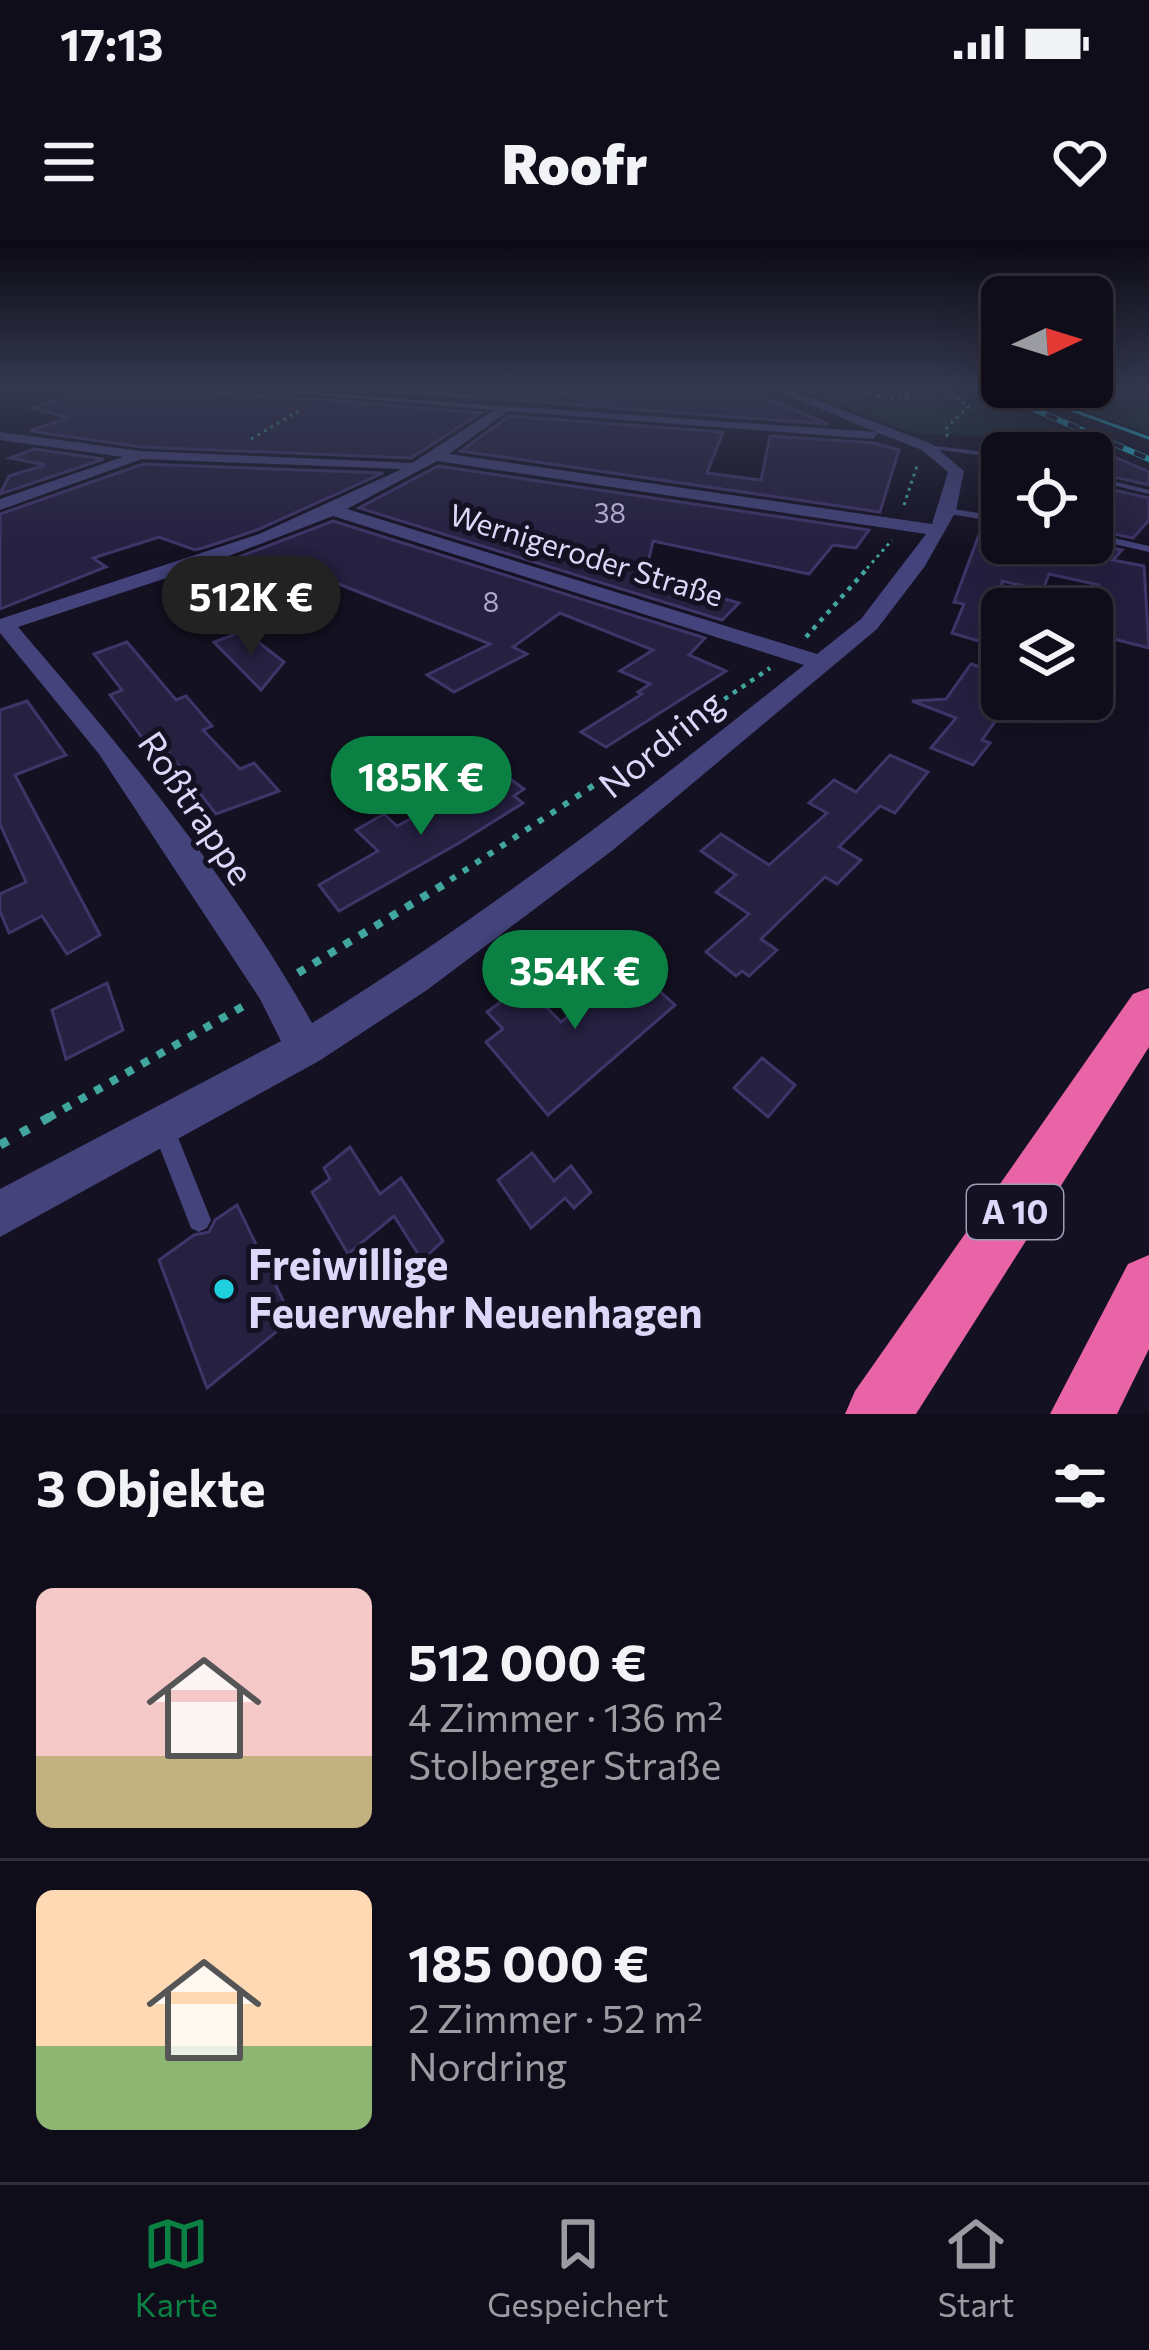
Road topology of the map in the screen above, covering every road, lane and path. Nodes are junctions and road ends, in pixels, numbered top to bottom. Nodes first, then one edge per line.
1 (37, 441) edge
2 (247, 441) edge
3 (459, 441) edge
4 (918, 441) edge
5 (940, 441) edge
6 (937, 446) junction
7 (981, 453) edge
8 (141, 454) junction
9 (437, 457) junction
10 (217, 459) junction
11 (418, 465) junction
12 (1113, 483) edge
13 (1149, 492) edge
14 (0, 505) edge
15 (329, 509) junction
16 (981, 520) edge
17 (943, 521) junction
18 (897, 523) junction
19 (1113, 541) edge
20 (1149, 549) edge
21 (2, 625) edge
22 (794, 648) dead end
23 (784, 656) dead end
24 (824, 664) junction
25 (284, 981) dead end
26 (260, 995) dead end
27 (1149, 1008) edge
28 (304, 1048) junction
29 (162, 1125) junction
30 (0, 1145) edge
31 (0, 1214) edge
32 (199, 1220) dead end
33 (1149, 1286) edge
34 (878, 1414) edge
35 (1083, 1414) edge

1 - 8 street
2 - 10 path
3 - 9 street
4 - 6 street
5 - 6 path
6 - 7 lane
6 - 17 street
6 - 18 path
8 - 10 street
8 - 14 street
9 - 11 street
9 - 18 street
10 - 11 street
11 - 15 street
12 - 13 lane
15 - 21 street
15 - 24 street, Wernigeroder Straße
16 - 17 lane
17 - 18 street
17 - 24 street, Nordring
18 - 22 path
19 - 20 lane
21 - 28 street, Roßtrappe
23 - 25 path
24 - 28 street, Nordring
26 - 30 path
27 - 34 highway, A 10
28 - 29 street, Nordring
29 - 31 street, Nordring
29 - 32 lane
33 - 35 highway

